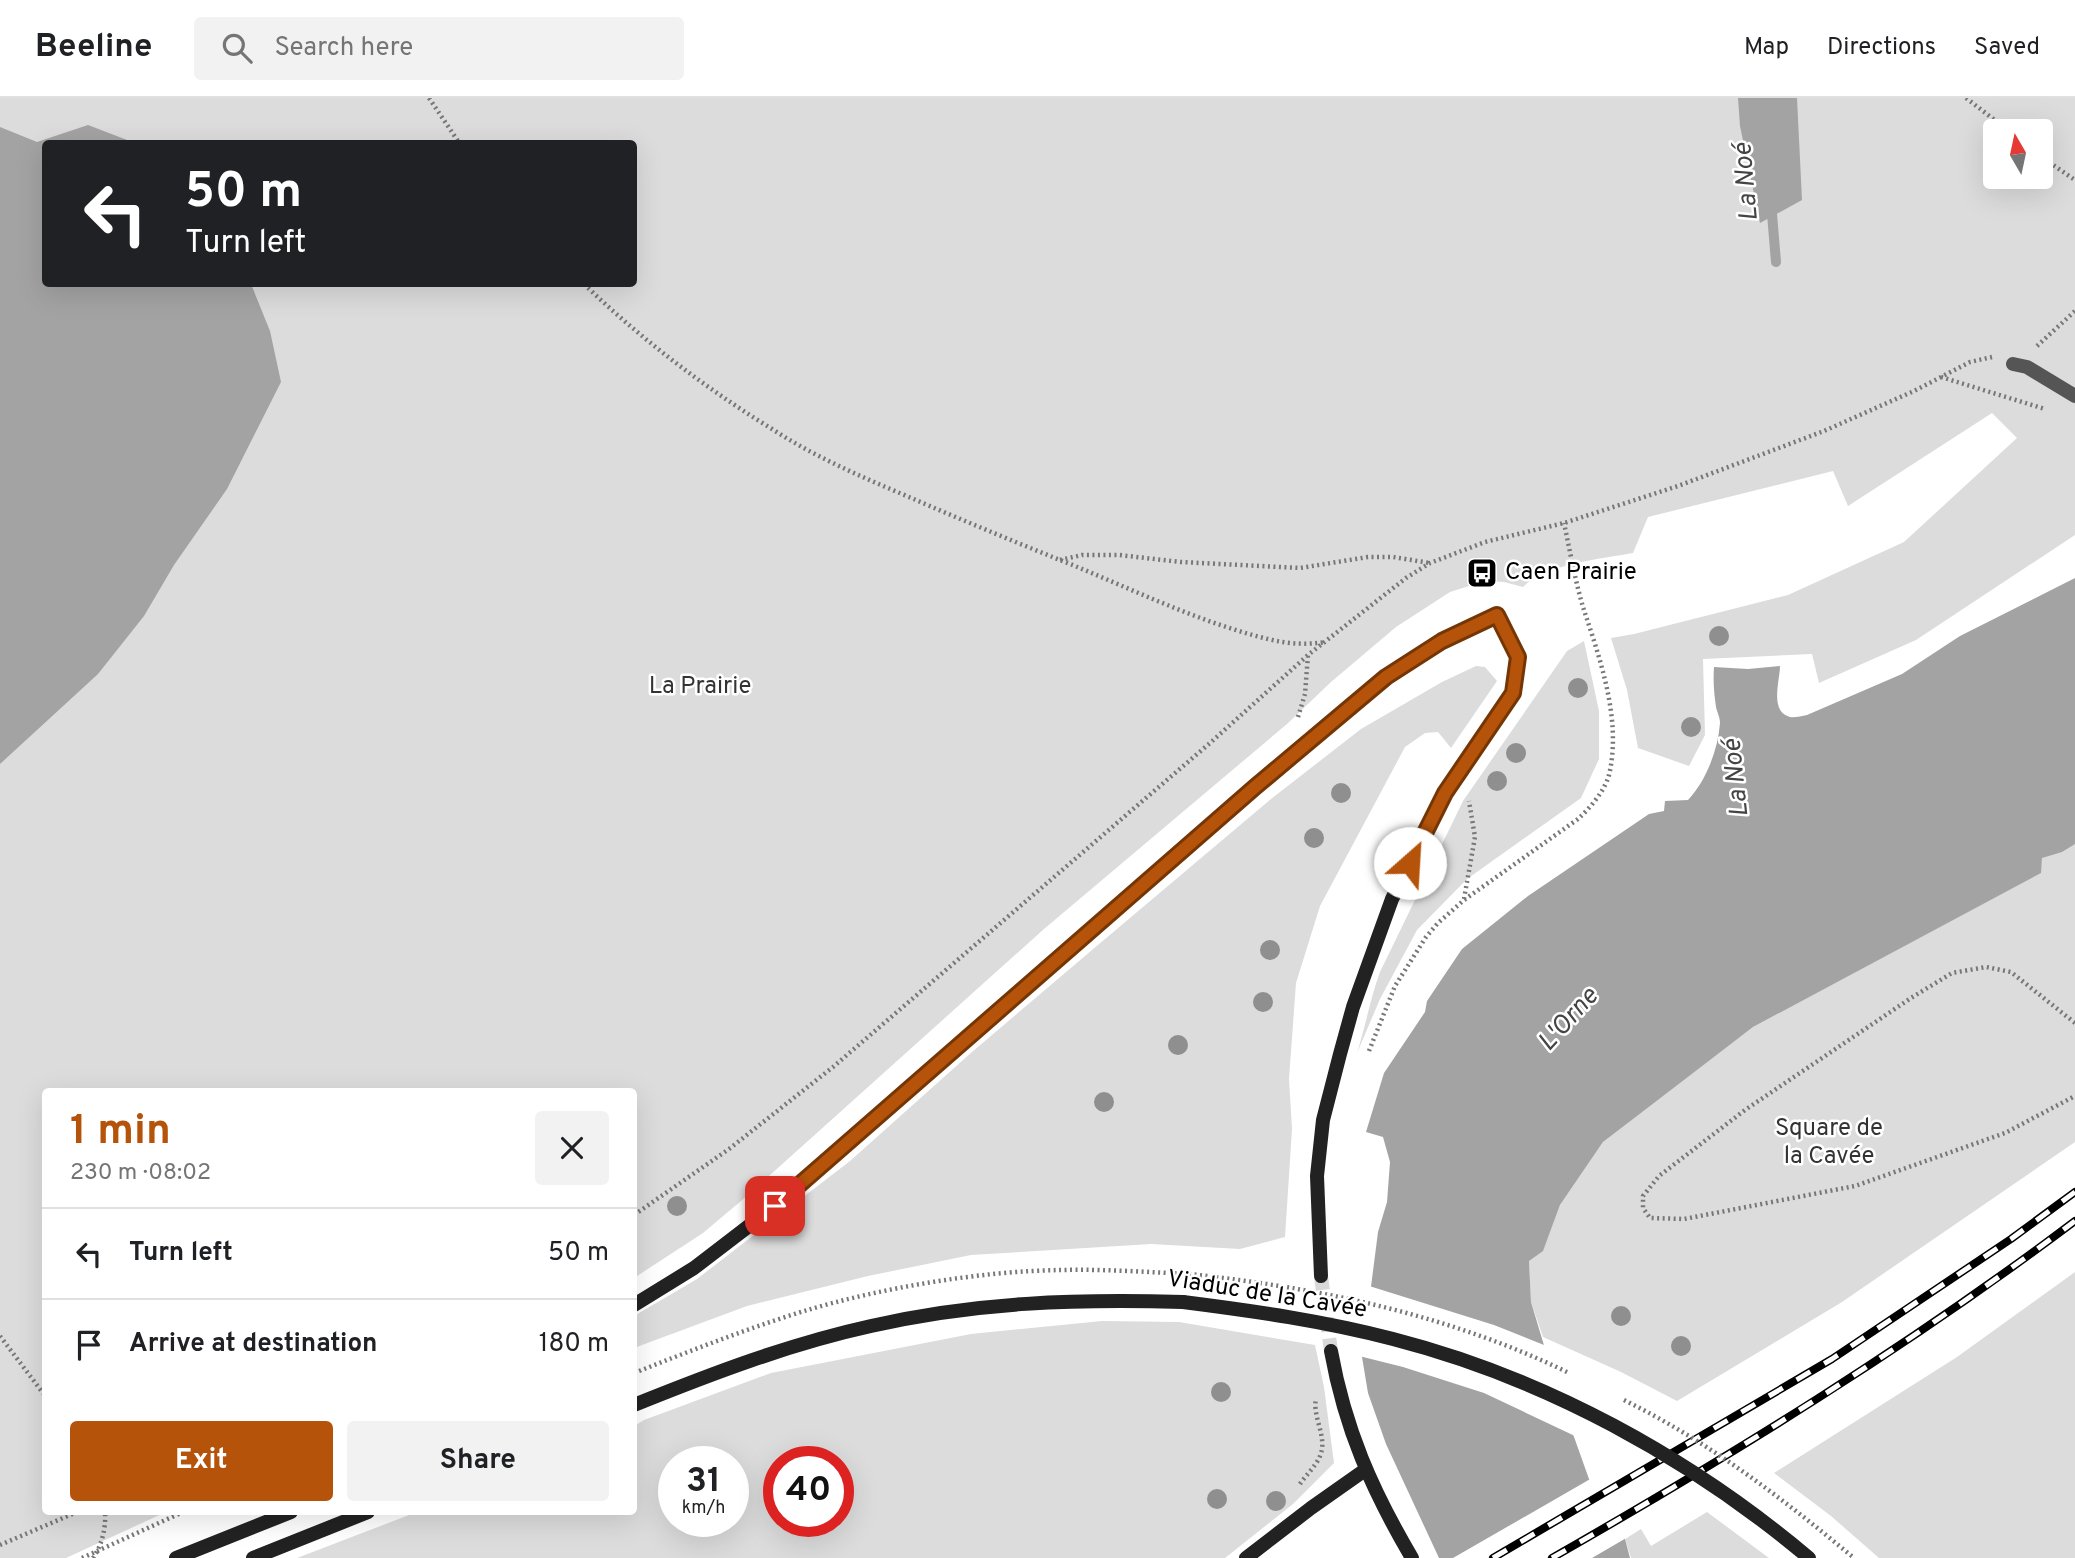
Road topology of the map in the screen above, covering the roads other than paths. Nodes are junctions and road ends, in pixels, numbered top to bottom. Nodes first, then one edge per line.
1 (2013, 364) dead end
2 (2075, 396) edge
3 (1321, 1276) tunnel mouth
4 (637, 1303) edge
5 (1331, 1351) tunnel mouth
6 (637, 1404) edge
7 (1365, 1470) junction
8 (284, 1515) edge
9 (360, 1515) edge
10 (176, 1558) edge
11 (253, 1558) edge
12 (1246, 1558) edge
13 (1412, 1558) edge
14 (1809, 1558) edge

1 - 2 street
3 - 4 main road
5 - 7 main road
6 - 14 main road, Viaduc de la Cavée, bridge
7 - 12 main road
7 - 13 main road
8 - 10 main road
9 - 11 main road

